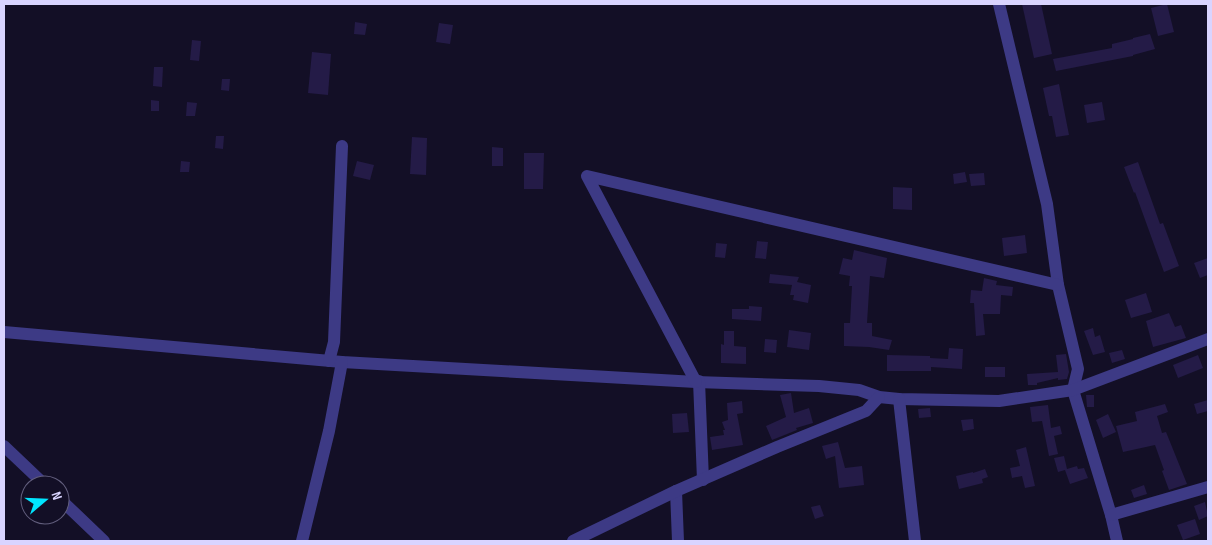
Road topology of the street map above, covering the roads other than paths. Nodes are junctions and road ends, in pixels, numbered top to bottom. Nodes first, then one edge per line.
1 (999, 4) edge
2 (342, 146) dead end
3 (1058, 285) junction
4 (4, 332) edge
5 (1208, 339) edge
6 (329, 361) junction
7 (342, 362) junction
8 (698, 381) junction
9 (1074, 390) junction
10 (879, 397) junction
11 (899, 399) junction
12 (4, 446) edge
13 (34, 475) edge
14 (703, 480) junction
15 (1208, 487) edge
16 (676, 491) junction
17 (70, 509) edge
18 (1111, 515) junction
19 (104, 541) edge
20 (302, 541) edge
21 (574, 541) edge
22 (678, 541) edge
23 (915, 541) edge
24 (1117, 541) edge

1 - 3 street
2 - 6 street
3 - 8 street
3 - 9 street
4 - 6 street
5 - 9 street
6 - 7 street
7 - 8 street
7 - 20 street
8 - 10 street
8 - 14 street
9 - 11 street
9 - 18 street
10 - 11 street
10 - 14 street
11 - 23 street
12 - 13 street
14 - 16 street
15 - 18 street
16 - 21 street
16 - 22 street
17 - 19 street
18 - 24 street

